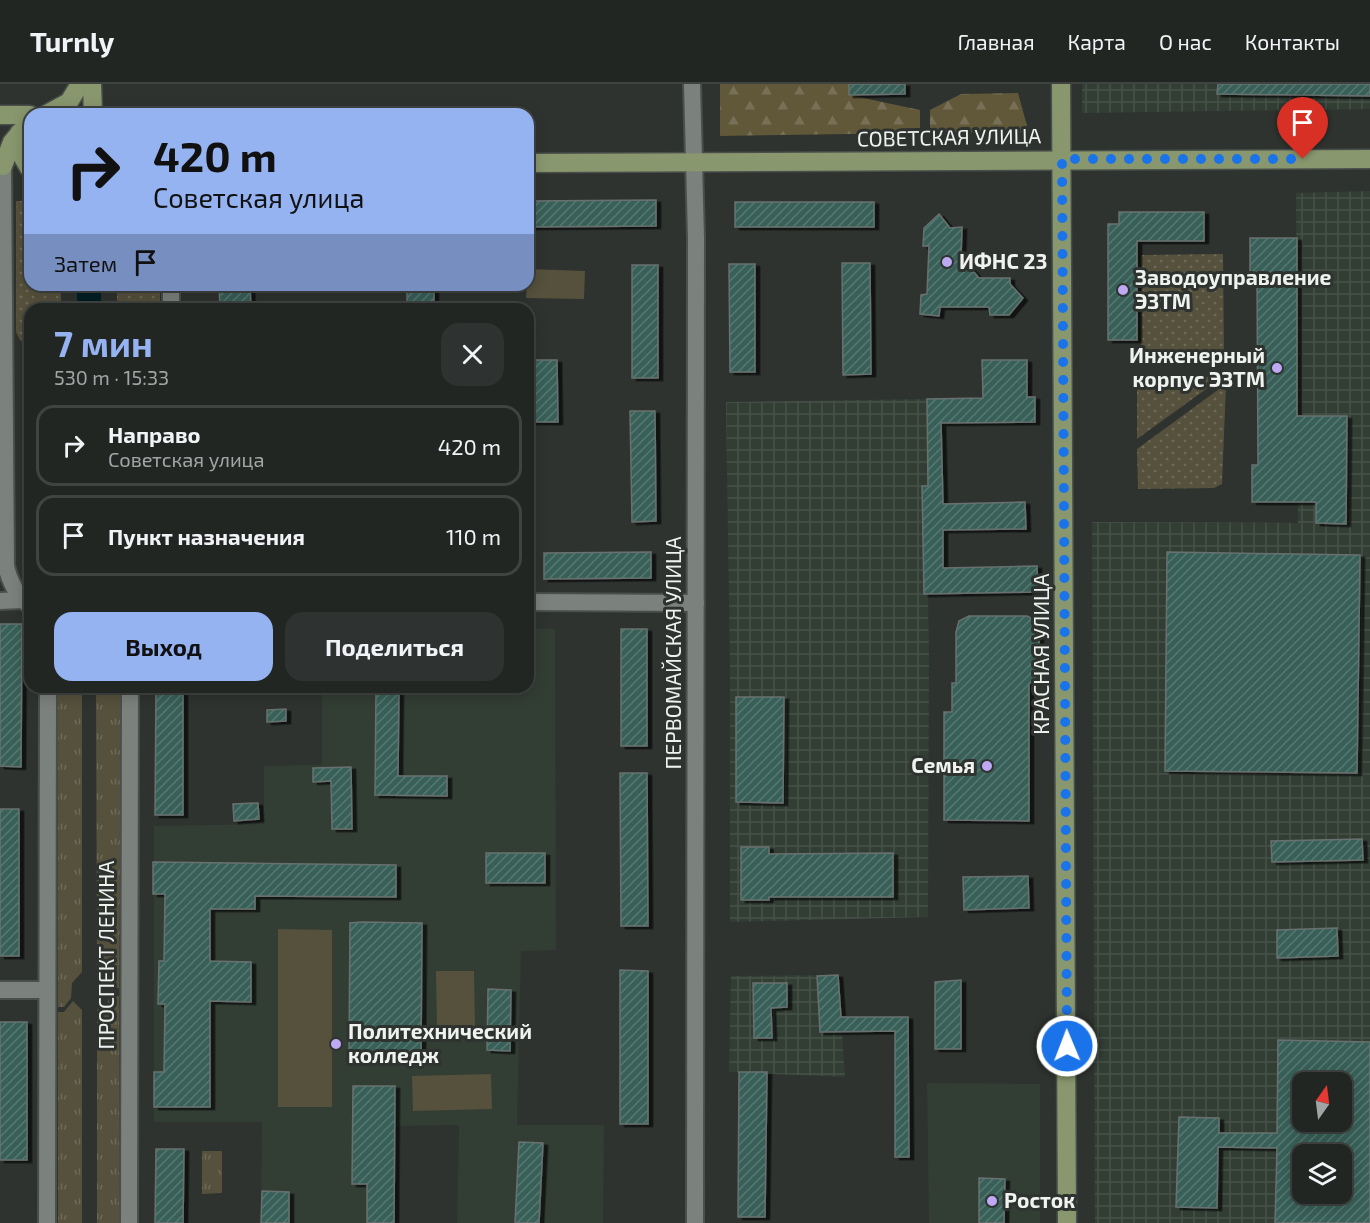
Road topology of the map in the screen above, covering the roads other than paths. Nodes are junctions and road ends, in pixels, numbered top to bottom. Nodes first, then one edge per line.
1 (80, 84) edge
2 (92, 84) edge
3 (692, 84) edge
4 (1061, 84) edge
5 (58, 108) edge
6 (93, 108) edge
7 (0, 115) edge
8 (24, 115) edge
9 (24, 127) edge
10 (24, 129) edge
11 (1062, 159) junction
12 (1370, 159) edge
13 (24, 161) edge
14 (694, 163) junction
15 (534, 164) edge
16 (2, 166) edge
17 (24, 168) edge
18 (24, 600) edge
19 (0, 601) edge
20 (534, 602) edge
21 (24, 603) edge
22 (696, 603) junction
23 (48, 693) edge
24 (130, 693) edge
25 (0, 990) edge
26 (47, 990) junction
27 (47, 1223) edge
28 (129, 1223) edge
29 (695, 1223) edge
30 (1067, 1223) edge

1 - 5 main road
2 - 6 main road
3 - 14 street, ПЕРВОМАЙСКАЯ УЛИЦА
4 - 11 main road, КРАСНАЯ УЛИЦА
7 - 8 main road
9 - 16 main road
10 - 13 main road
11 - 12 main road, СОВЕТСКАЯ УЛИЦА
11 - 14 main road, СОВЕТСКАЯ УЛИЦА
11 - 30 main road, КРАСНАЯ УЛИЦА
14 - 15 main road, СОВЕТСКАЯ УЛИЦА
14 - 22 street, ПЕРВОМАЙСКАЯ УЛИЦА
16 - 17 main road
16 - 18 street
19 - 21 street
20 - 22 street
22 - 29 street, ПЕРВОМАЙСКАЯ УЛИЦА
23 - 26 street
24 - 28 street, ПРОСПЕКТ ЛЕНИНА
25 - 26 street
26 - 27 street

